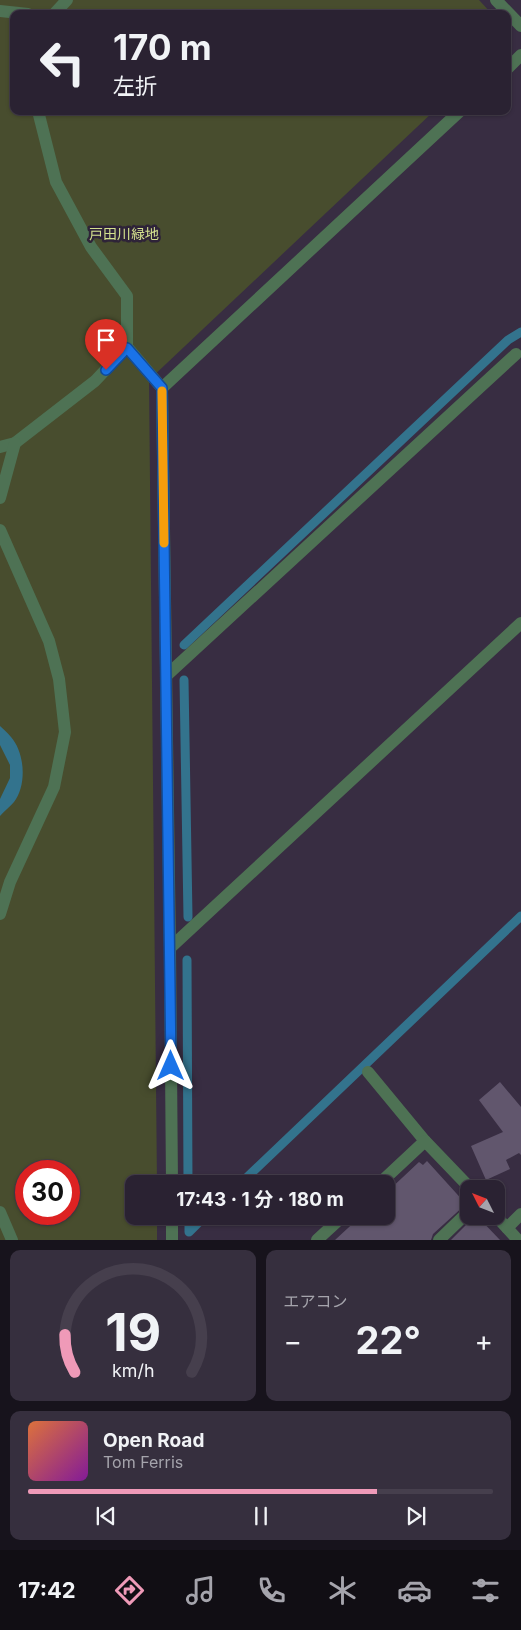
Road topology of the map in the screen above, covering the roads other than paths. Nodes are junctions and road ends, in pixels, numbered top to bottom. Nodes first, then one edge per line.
1 (67, 0) edge
2 (496, 0) edge
3 (58, 10) edge
4 (506, 10) edge
5 (511, 16) edge
6 (521, 26) edge
7 (521, 55) edge
8 (511, 65) edge
9 (39, 115) edge
10 (456, 115) edge
11 (127, 348) junction
12 (519, 354) edge
13 (162, 388) junction
14 (15, 443) junction
15 (0, 447) edge
16 (0, 498) edge
17 (0, 530) edge
18 (521, 623) edge
19 (166, 676) junction
20 (0, 914) edge
21 (170, 948) junction
22 (368, 1072) dead end
23 (426, 1141) junction
24 (172, 1175) edge
25 (389, 1175) edge
26 (463, 1180) edge
27 (0, 1212) edge
28 (521, 1214) edge
29 (460, 1220) edge
30 (172, 1225) edge
31 (334, 1225) edge
32 (504, 1225) edge
33 (507, 1228) junction
34 (12, 1240) edge
35 (172, 1240) edge
36 (318, 1240) edge
37 (439, 1240) edge
38 (518, 1240) edge

1 - 3 street
2 - 4 street
5 - 6 street
7 - 8 street
9 - 11 street
10 - 13 street
11 - 13 street
11 - 14 street
12 - 19 street
13 - 19 street
14 - 15 street
14 - 16 street
17 - 20 street
18 - 21 street
19 - 21 street
21 - 24 street
22 - 23 street
23 - 25 street
23 - 26 street
27 - 34 street
28 - 33 street
29 - 37 street
30 - 35 street
31 - 36 street
32 - 33 street
33 - 38 street

